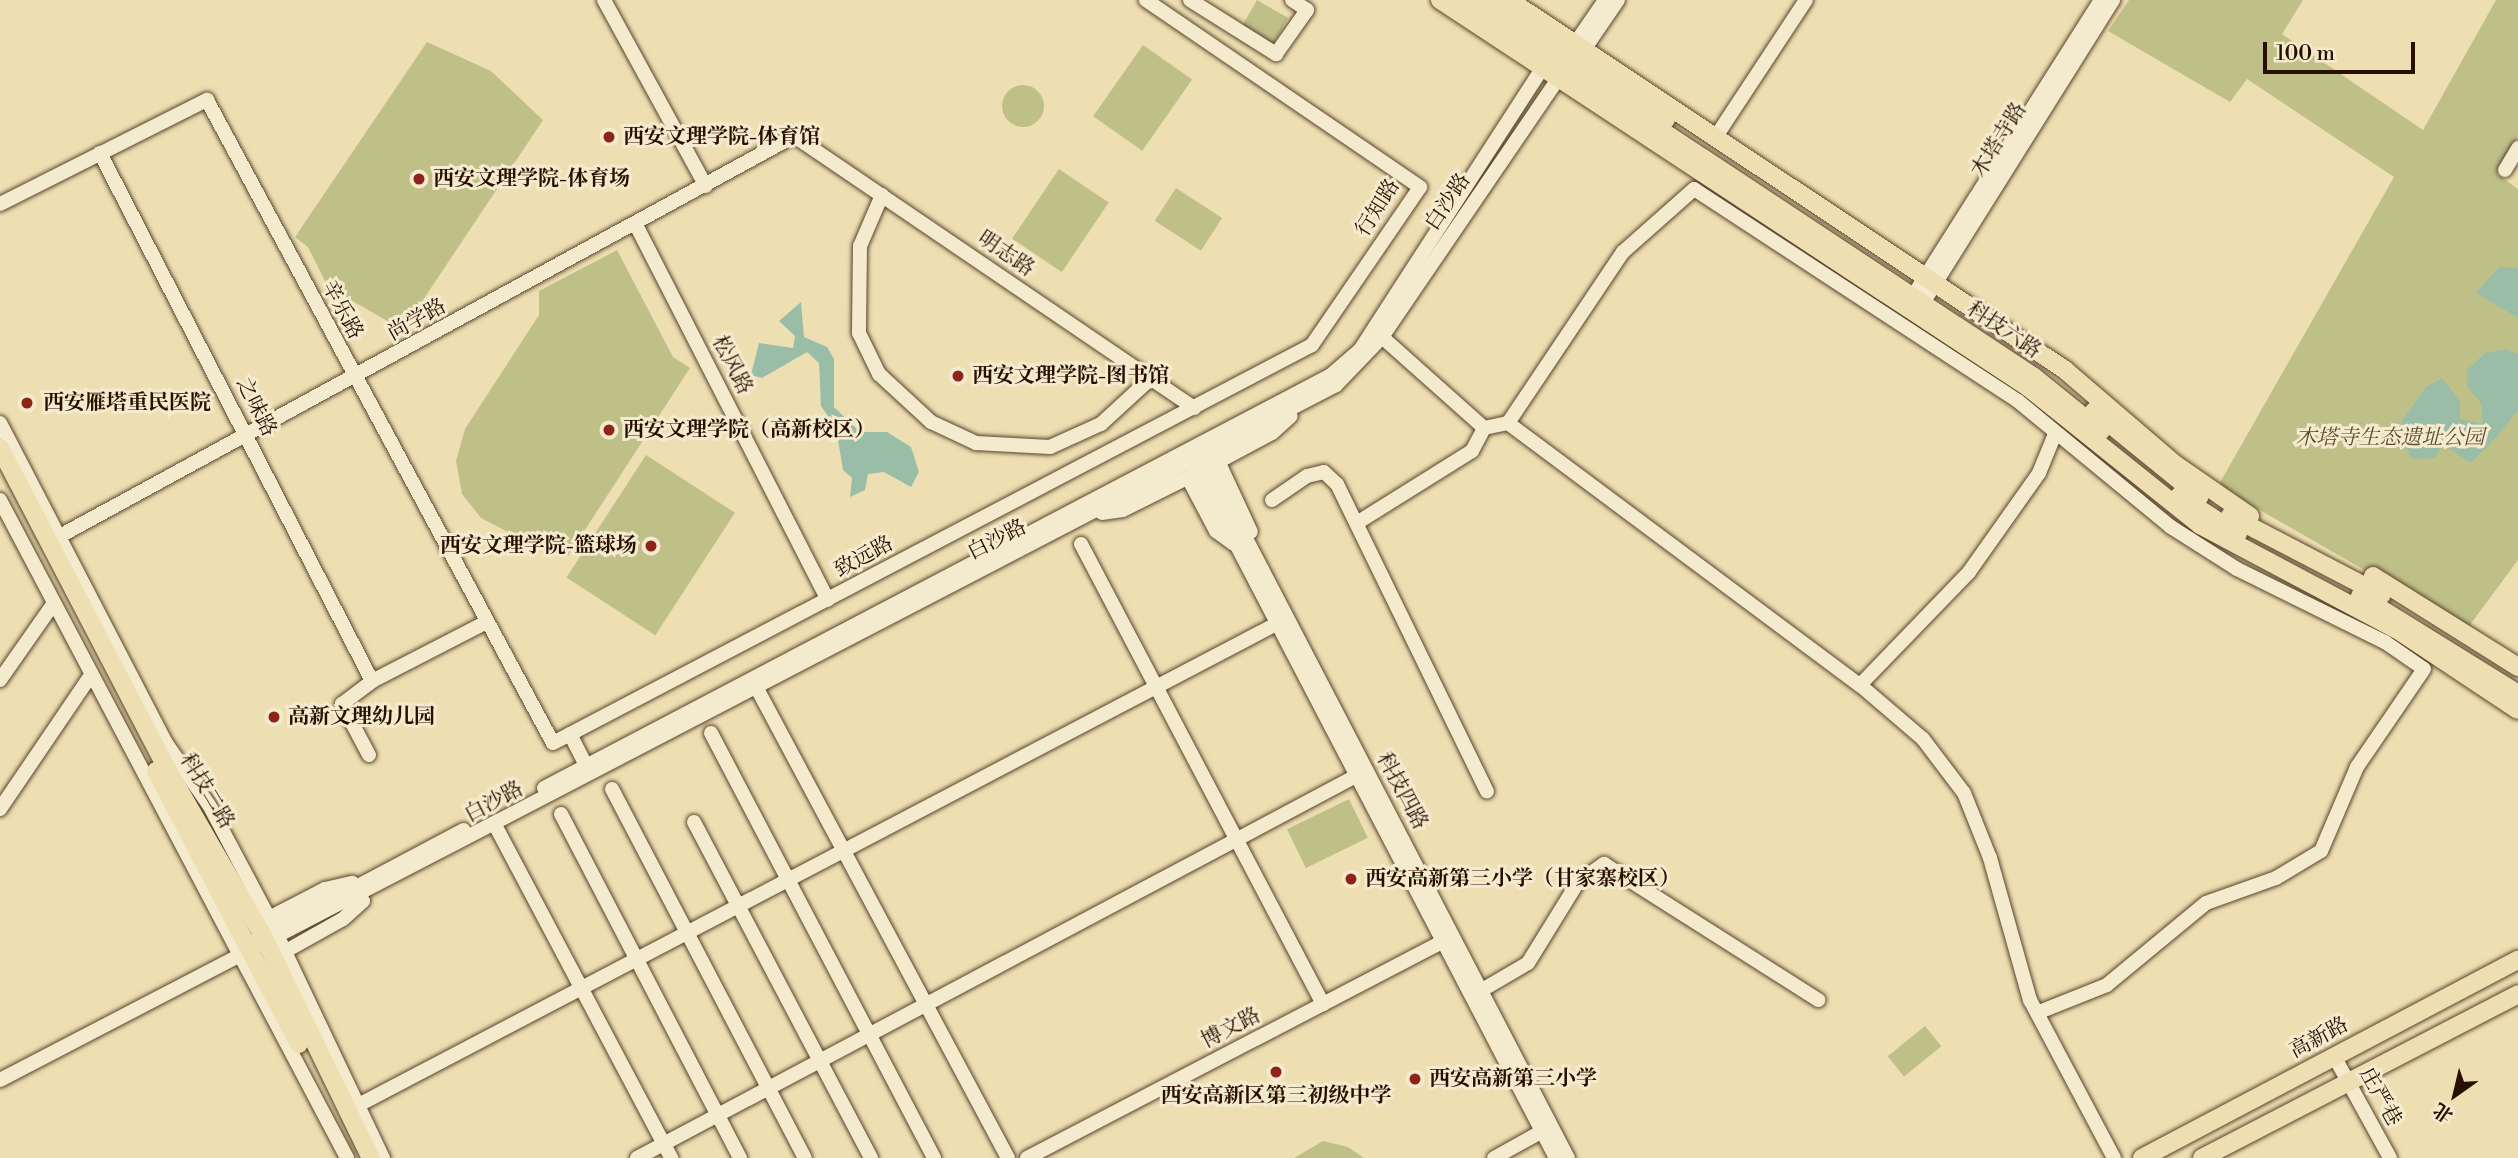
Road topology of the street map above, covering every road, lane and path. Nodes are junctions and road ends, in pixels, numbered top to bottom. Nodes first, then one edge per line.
1 (604, 0) edge
2 (1146, 0) edge
3 (1190, 0) edge
4 (1292, 0) edge
5 (1440, 0) edge
6 (1464, 0) edge
7 (1486, 0) edge
8 (1510, 0) edge
9 (1605, 0) edge
10 (1618, 0) edge
11 (1806, 0) edge
12 (2101, 0) edge
13 (2113, 0) edge
14 (1571, 59) junction
15 (1546, 62) junction
16 (794, 136) joint
17 (1715, 138) junction
18 (2518, 148) edge
19 (100, 153) junction
20 (2505, 170) dead end
21 (706, 186) junction
22 (882, 195) junction
23 (0, 204) edge
24 (636, 225) junction
25 (1924, 290) junction
26 (1382, 337) junction
27 (355, 378) junction
28 (1151, 378) junction
29 (1194, 408) junction
30 (1508, 423) junction
31 (0, 424) edge
32 (1484, 428) junction
33 (2055, 433) junction
34 (246, 434) junction
35 (0, 448) edge
36 (1199, 461) junction
37 (0, 474) edge
38 (0, 500) edge
39 (1272, 500) dead end
40 (1360, 522) junction
41 (58, 537) junction
42 (1081, 544) dead end
43 (828, 600) junction
44 (54, 603) junction
45 (487, 622) junction
46 (1278, 623) junction
47 (2518, 667) edge
48 (91, 675) junction
49 (0, 680) edge
50 (2518, 680) edge
51 (372, 681) junction
52 (754, 683) junction
53 (1860, 685) junction
54 (1158, 687) junction
55 (2518, 694) edge
56 (2518, 710) edge
57 (711, 733) dead end
58 (570, 734) junction
59 (553, 743) joint
60 (369, 755) dead end
61 (586, 766) junction
62 (1358, 775) junction
63 (612, 789) dead end
64 (1488, 791) dead end
65 (0, 809) edge
66 (561, 814) dead end
67 (694, 822) dead end
68 (495, 825) junction
69 (1236, 839) junction
70 (844, 852) junction
71 (790, 881) junction
72 (373, 884) junction
73 (739, 908) junction
74 (687, 935) junction
75 (1449, 938) junction
76 (264, 942) junction
77 (2518, 960) edge
78 (638, 961) junction
79 (1482, 989) junction
80 (582, 990) junction
81 (2518, 994) edge
82 (1818, 1000) dead end
83 (1323, 1004) junction
84 (925, 1006) junction
85 (2037, 1013) junction
86 (869, 1034) junction
87 (2334, 1056) junction
88 (820, 1061) junction
89 (0, 1080) edge
90 (2348, 1083) junction
91 (768, 1088) junction
92 (355, 1107) junction
93 (717, 1115) junction
94 (1547, 1129) junction
95 (664, 1144) junction
96 (347, 1158) edge
97 (358, 1158) edge
98 (371, 1158) edge
99 (383, 1158) edge
100 (637, 1158) edge
101 (671, 1158) edge
102 (740, 1158) edge
103 (805, 1158) edge
104 (871, 1158) edge
105 (934, 1158) edge
106 (1008, 1158) edge
107 (1027, 1158) edge
108 (1494, 1158) edge
109 (1556, 1158) edge
110 (1568, 1158) edge
111 (2113, 1158) edge
112 (2142, 1158) edge
113 (2203, 1158) edge
114 (2390, 1158) edge

1 - 21 street
2 - 29 street, 行知路
3 - 4 street
5 - 15 main road
6 - 15 main road, 科技六路
7 - 14 main road, 科技六路
8 - 14 main road
9 - 14 street, 白沙路
10 - 14 street, 白沙路
11 - 17 street
12 - 25 street, 木塔寺路
13 - 25 street, 木塔寺路
14 - 15 main road, 科技六路
14 - 17 main road
14 - 25 main road, 科技六路
14 - 26 street, 白沙路
14 - 56 main road
15 - 36 street, 白沙路
16 - 21 street, 尚学路
16 - 22 street, 明志路
17 - 25 main road
18 - 20 street
19 - 23 street, 辛乐路
19 - 27 street, 辛乐路
19 - 34 street, 之味路
21 - 24 street, 尚学路
22 - 28 street, 明志路
22 - 28 street
24 - 27 street, 尚学路
24 - 43 street, 松风路
25 - 47 main road
25 - 50 main road, 科技六路
25 - 55 main road, 科技六路
26 - 32 street
26 - 36 street, 白沙路
27 - 34 street, 尚学路
27 - 45 street, 辛乐路
28 - 29 street, 明志路
29 - 43 street, 致远路
30 - 32 street
30 - 33 street
30 - 53 street
31 - 41 street
32 - 40 street
33 - 53 street
33 - 85 street
34 - 41 street, 尚学路
34 - 51 street, 之味路
35 - 76 main road, 科技二路
36 - 46 street, 科技四路
36 - 52 street, 白沙路
36 - 52 street, 白沙路
36 - 75 street, 科技四路
37 - 76 main road, 科技二路
38 - 44 street
39 - 40 street
40 - 64 street
41 - 76 street
42 - 54 street
43 - 58 street, 致远路
44 - 48 street
44 - 49 street
45 - 51 street
45 - 59 street, 辛乐路
46 - 54 street
46 - 62 street, 科技四路
48 - 65 street
48 - 76 street
51 - 60 street
52 - 61 street, 白沙路
52 - 68 street, 白沙路
52 - 70 street
53 - 85 street
54 - 69 street
54 - 70 street
57 - 71 street
58 - 59 street, 致远路
58 - 61 street
61 - 72 street, 白沙路
62 - 69 street
62 - 75 street, 科技四路
63 - 74 street
66 - 78 street
67 - 73 street
68 - 72 street, 白沙路
68 - 80 street
69 - 83 street
69 - 84 street
70 - 71 street
70 - 84 street
71 - 73 street
71 - 86 street
72 - 76 street, 白沙路
72 - 76 street
73 - 74 street
73 - 88 street
74 - 78 street
74 - 91 street
75 - 79 street, 科技四路
75 - 83 street, 博文路
75 - 94 street, 科技四路
76 - 89 street
76 - 92 main road, 科技二路
76 - 96 street
76 - 97 main road, 科技二路
77 - 87 main road, 高新路
78 - 80 street
78 - 93 street
79 - 82 street
79 - 94 street, 科技四路
80 - 92 street
80 - 95 street
81 - 90 main road
83 - 107 street, 博文路
84 - 86 street
84 - 106 street
85 - 111 street
86 - 88 street
86 - 105 street
87 - 90 street, 庄严巷
87 - 112 main road, 高新路
88 - 91 street
88 - 104 street
90 - 113 main road
90 - 114 street, 庄严巷
91 - 93 street
91 - 103 street
92 - 98 main road, 科技二路
92 - 99 street
93 - 95 street
93 - 102 street
94 - 108 street
94 - 109 street, 科技四路
94 - 110 street, 科技四路
95 - 100 street
95 - 101 street

